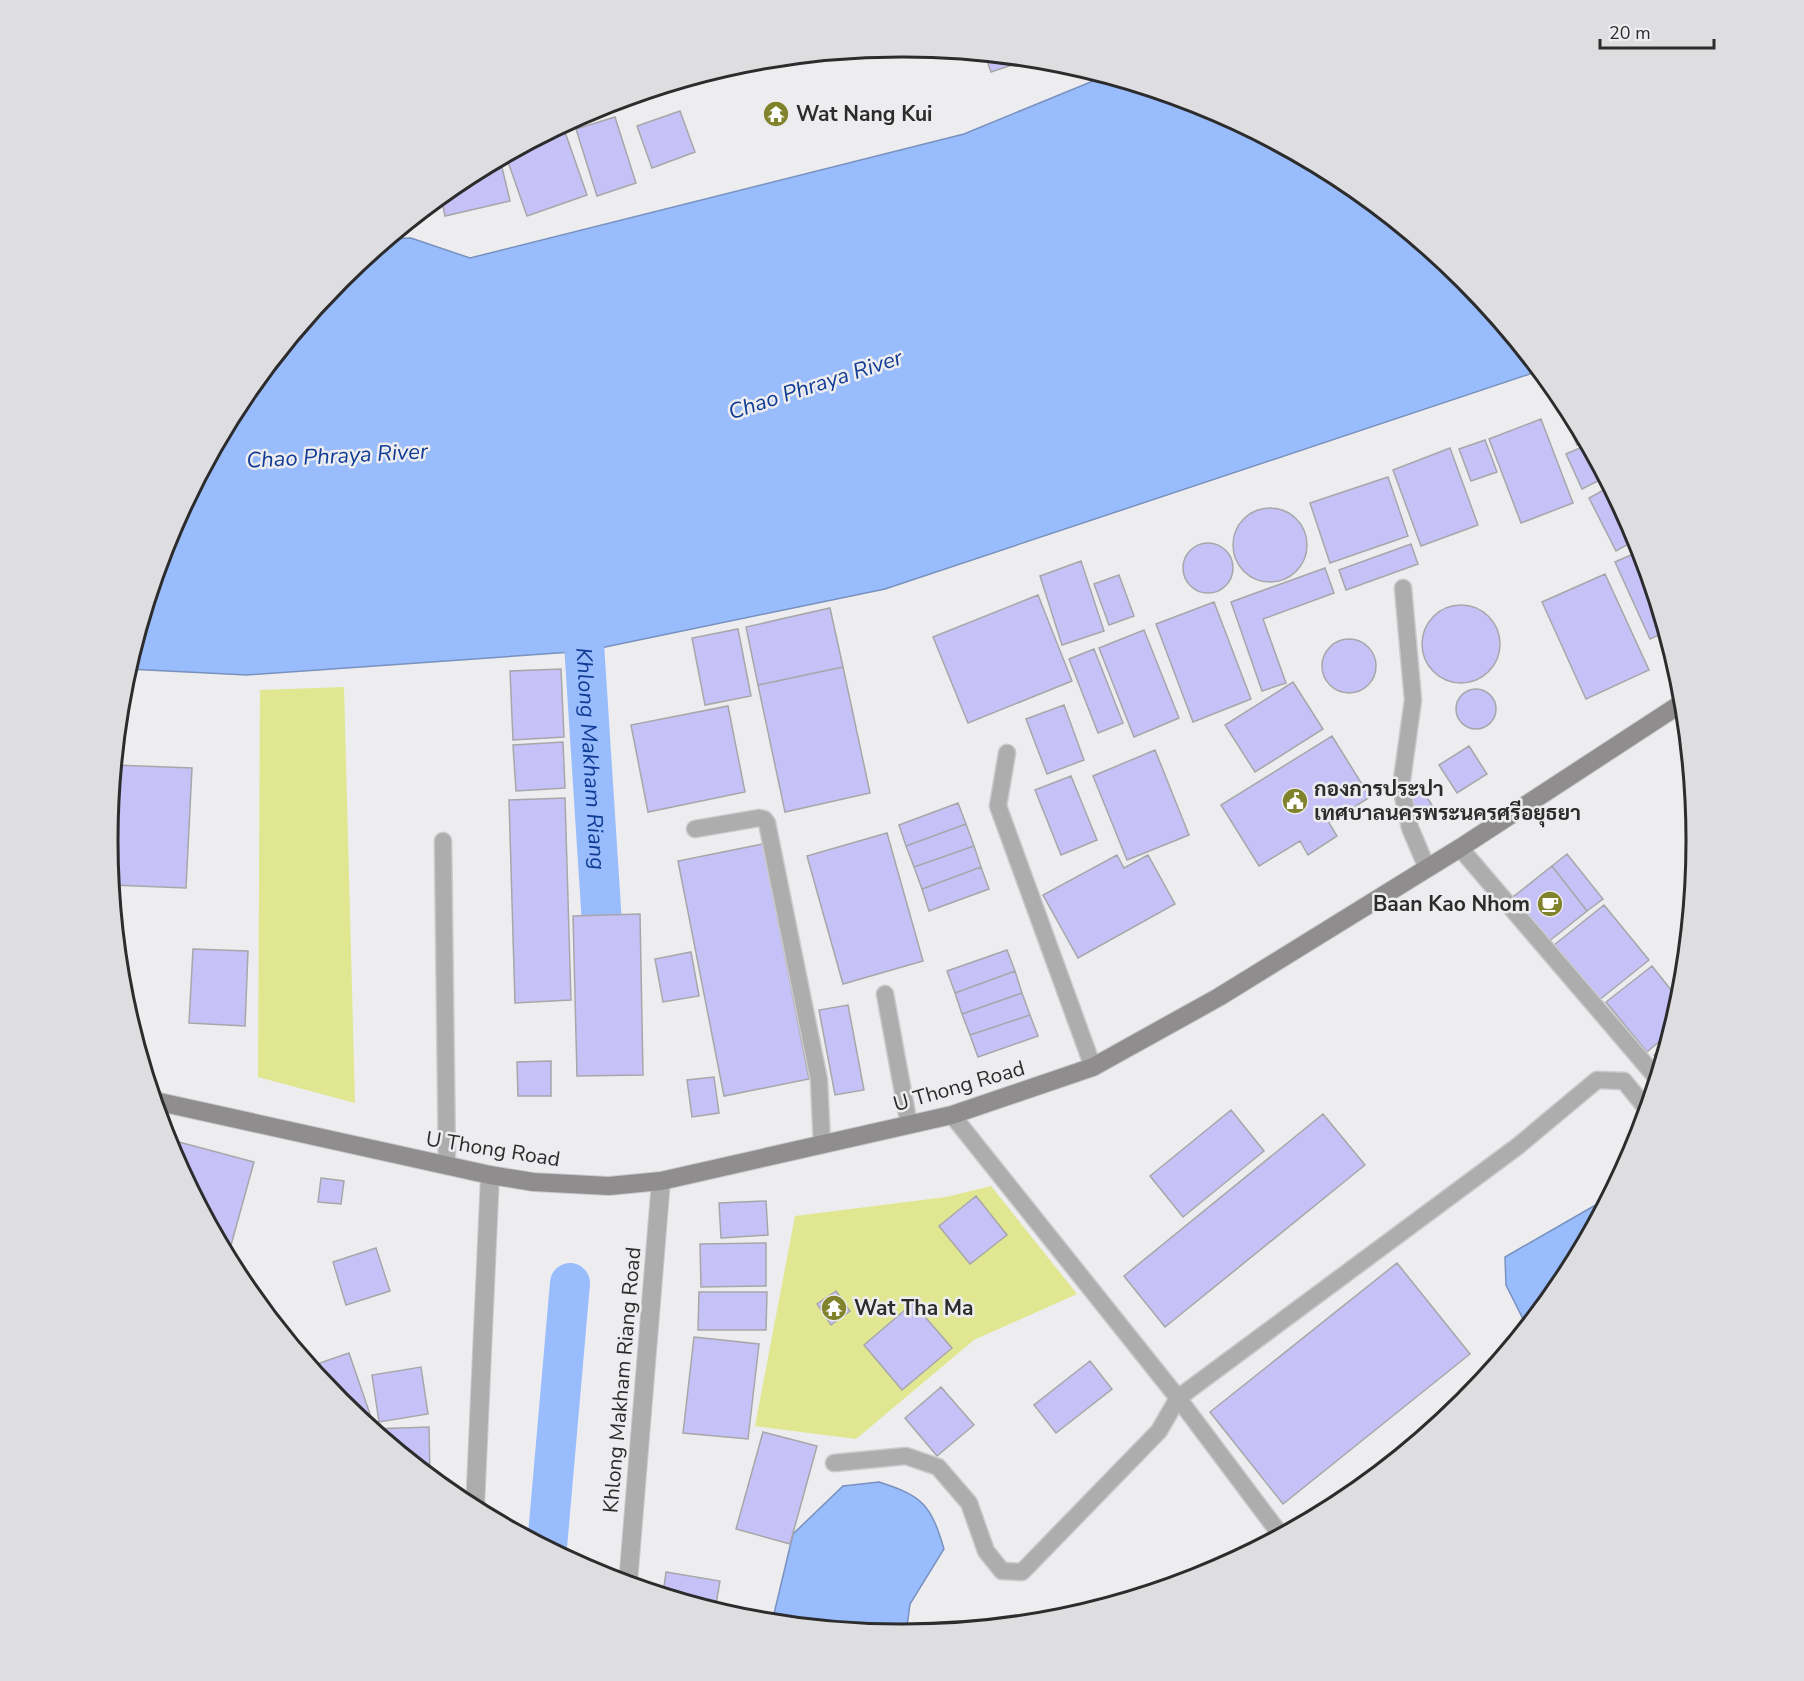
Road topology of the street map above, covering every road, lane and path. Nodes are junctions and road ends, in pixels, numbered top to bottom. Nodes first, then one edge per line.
1 (1403, 588) dead end
2 (1674, 708) edge
3 (1007, 753) dead end
4 (695, 829) dead end
5 (443, 841) dead end
6 (1460, 848) junction
7 (1427, 868) junction
8 (885, 994) dead end
9 (1093, 1067) junction
10 (1651, 1071) edge
11 (1641, 1101) edge
12 (164, 1103) edge
13 (952, 1115) junction
14 (909, 1125) junction
15 (822, 1145) junction
16 (447, 1166) junction
17 (490, 1175) junction
18 (661, 1181) junction
19 (1178, 1398) junction
20 (834, 1463) dead end
21 (475, 1497) edge
22 (1276, 1529) edge
23 (629, 1574) edge

1 - 7 lane
2 - 6 main road, U Thong Road
3 - 9 lane
4 - 15 lane
5 - 16 lane
6 - 7 main road, U Thong Road
6 - 10 lane
7 - 9 main road, U Thong Road
8 - 14 lane
9 - 13 main road, U Thong Road
11 - 19 lane
12 - 16 main road, U Thong Road
13 - 14 main road, U Thong Road
13 - 19 lane
14 - 15 main road, U Thong Road
15 - 18 main road, U Thong Road
16 - 17 main road, U Thong Road
17 - 18 main road, U Thong Road
17 - 21 street
18 - 23 street, Khlong Makham Riang Road
19 - 20 lane
19 - 22 lane

